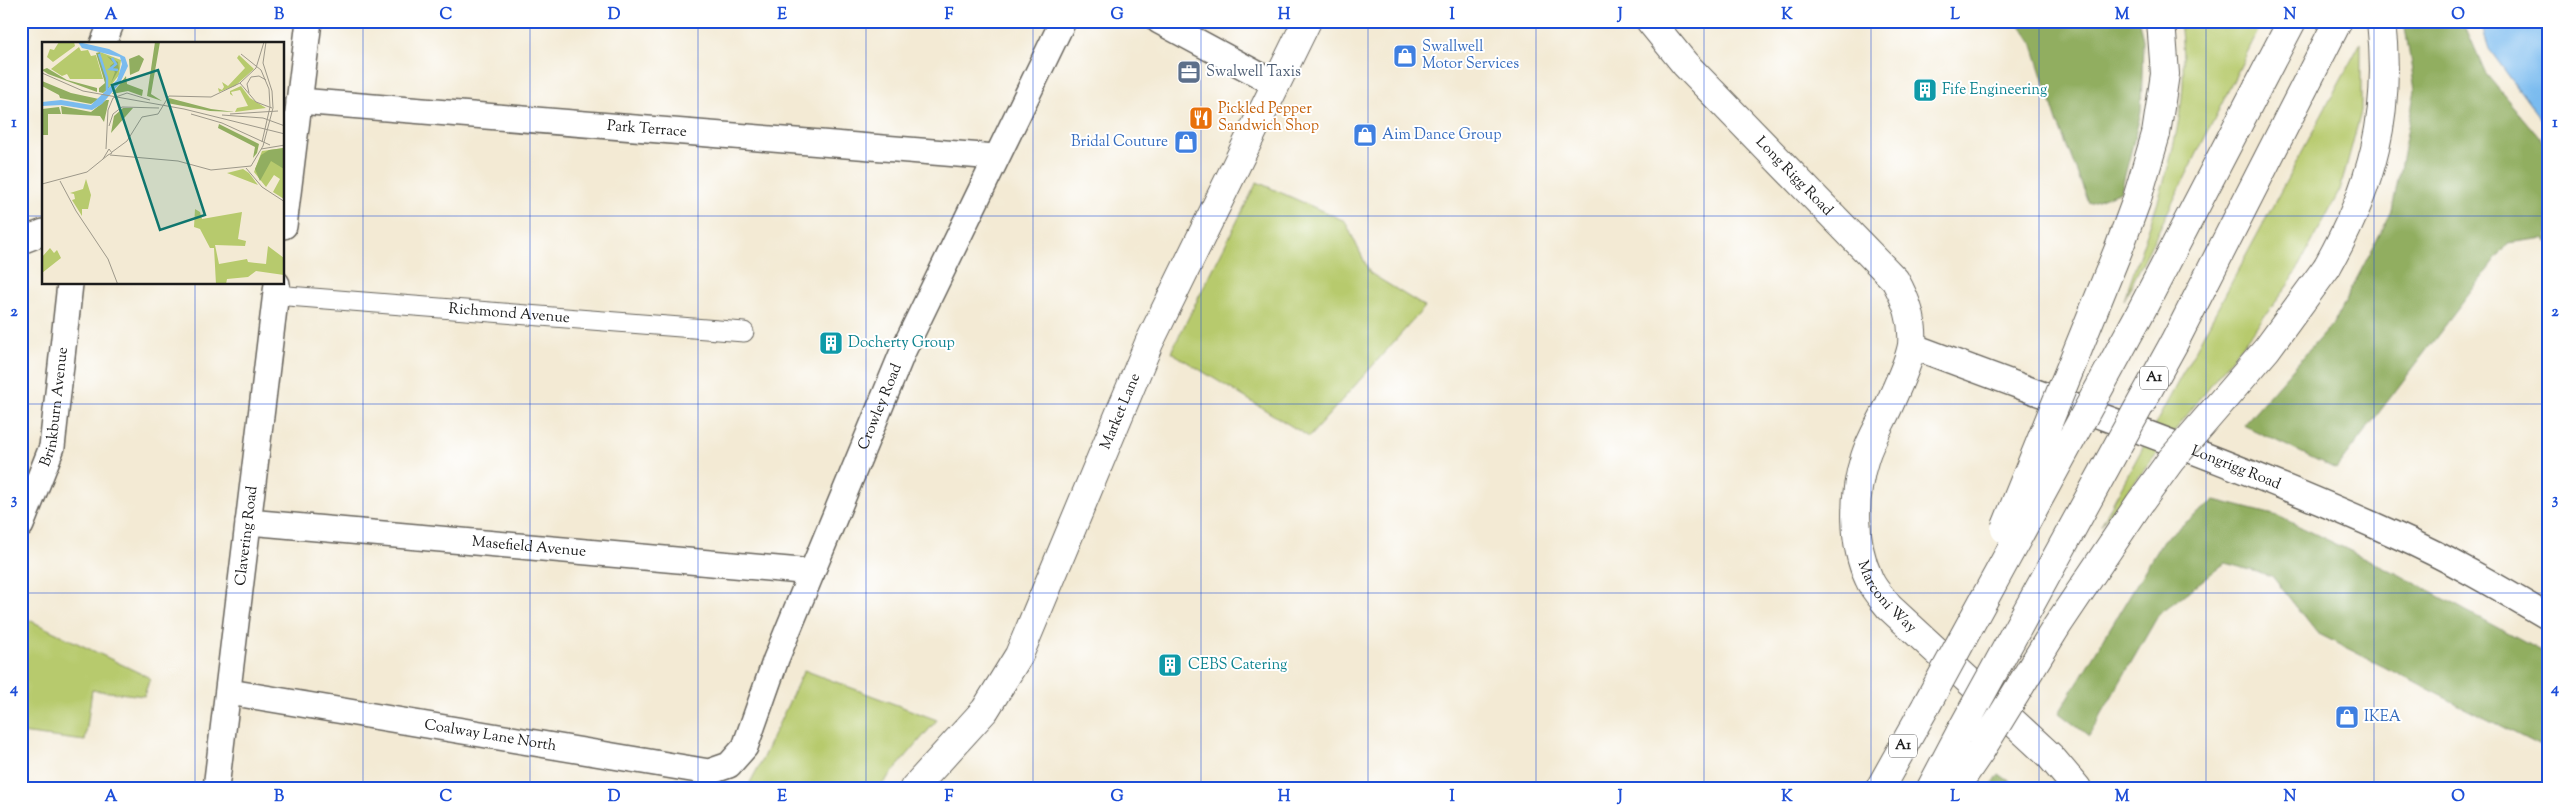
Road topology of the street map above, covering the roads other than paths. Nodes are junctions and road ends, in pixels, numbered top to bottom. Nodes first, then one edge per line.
1 (112, 21) edge
2 (309, 21) edge
3 (1063, 21) edge
4 (1307, 21) edge
5 (1650, 21) edge
6 (2162, 21) edge
7 (2292, 21) edge
8 (2338, 21) edge
9 (2381, 21) edge
10 (1176, 25) edge
11 (105, 42) edge
12 (1276, 84) junction
13 (299, 100) junction
14 (995, 157) junction
15 (285, 218) edge
16 (42, 233) edge
17 (21, 241) edge
18 (70, 285) edge
19 (276, 289) edge
20 (744, 332) dead end
21 (1912, 346) junction
22 (248, 522) junction
23 (21, 525) edge
24 (812, 572) junction
25 (2548, 617) edge
26 (1962, 637) junction
27 (228, 692) junction
28 (745, 748) joint
29 (216, 788) edge
30 (914, 788) edge
31 (1880, 788) edge
32 (1931, 788) edge
33 (1955, 788) edge
34 (2077, 788) edge

1 - 11 street
2 - 13 street
3 - 14 street, Crowley Road
4 - 12 main road, Market Lane
5 - 21 main road, Long Rigg Road
6 - 26 main road, A1, bridge
7 - 26 main road, A1, bridge
8 - 32 main road, A1, bridge
9 - 33 main road, bridge
10 - 12 street
12 - 30 main road, Market Lane
13 - 14 street, Park Terrace
13 - 15 street
14 - 24 street, Crowley Road
16 - 17 street
18 - 23 street, Brinkburn Avenue
19 - 20 street, Richmond Avenue
19 - 22 street, Clavering Road
21 - 25 street, Longrigg Road
21 - 34 main road, Marconi Way
22 - 24 street, Masefield Avenue
22 - 27 street, Clavering Road
24 - 28 street, Crowley Road
26 - 31 main road, A1, bridge
27 - 28 street, Coalway Lane North
27 - 29 street, Clavering Road

